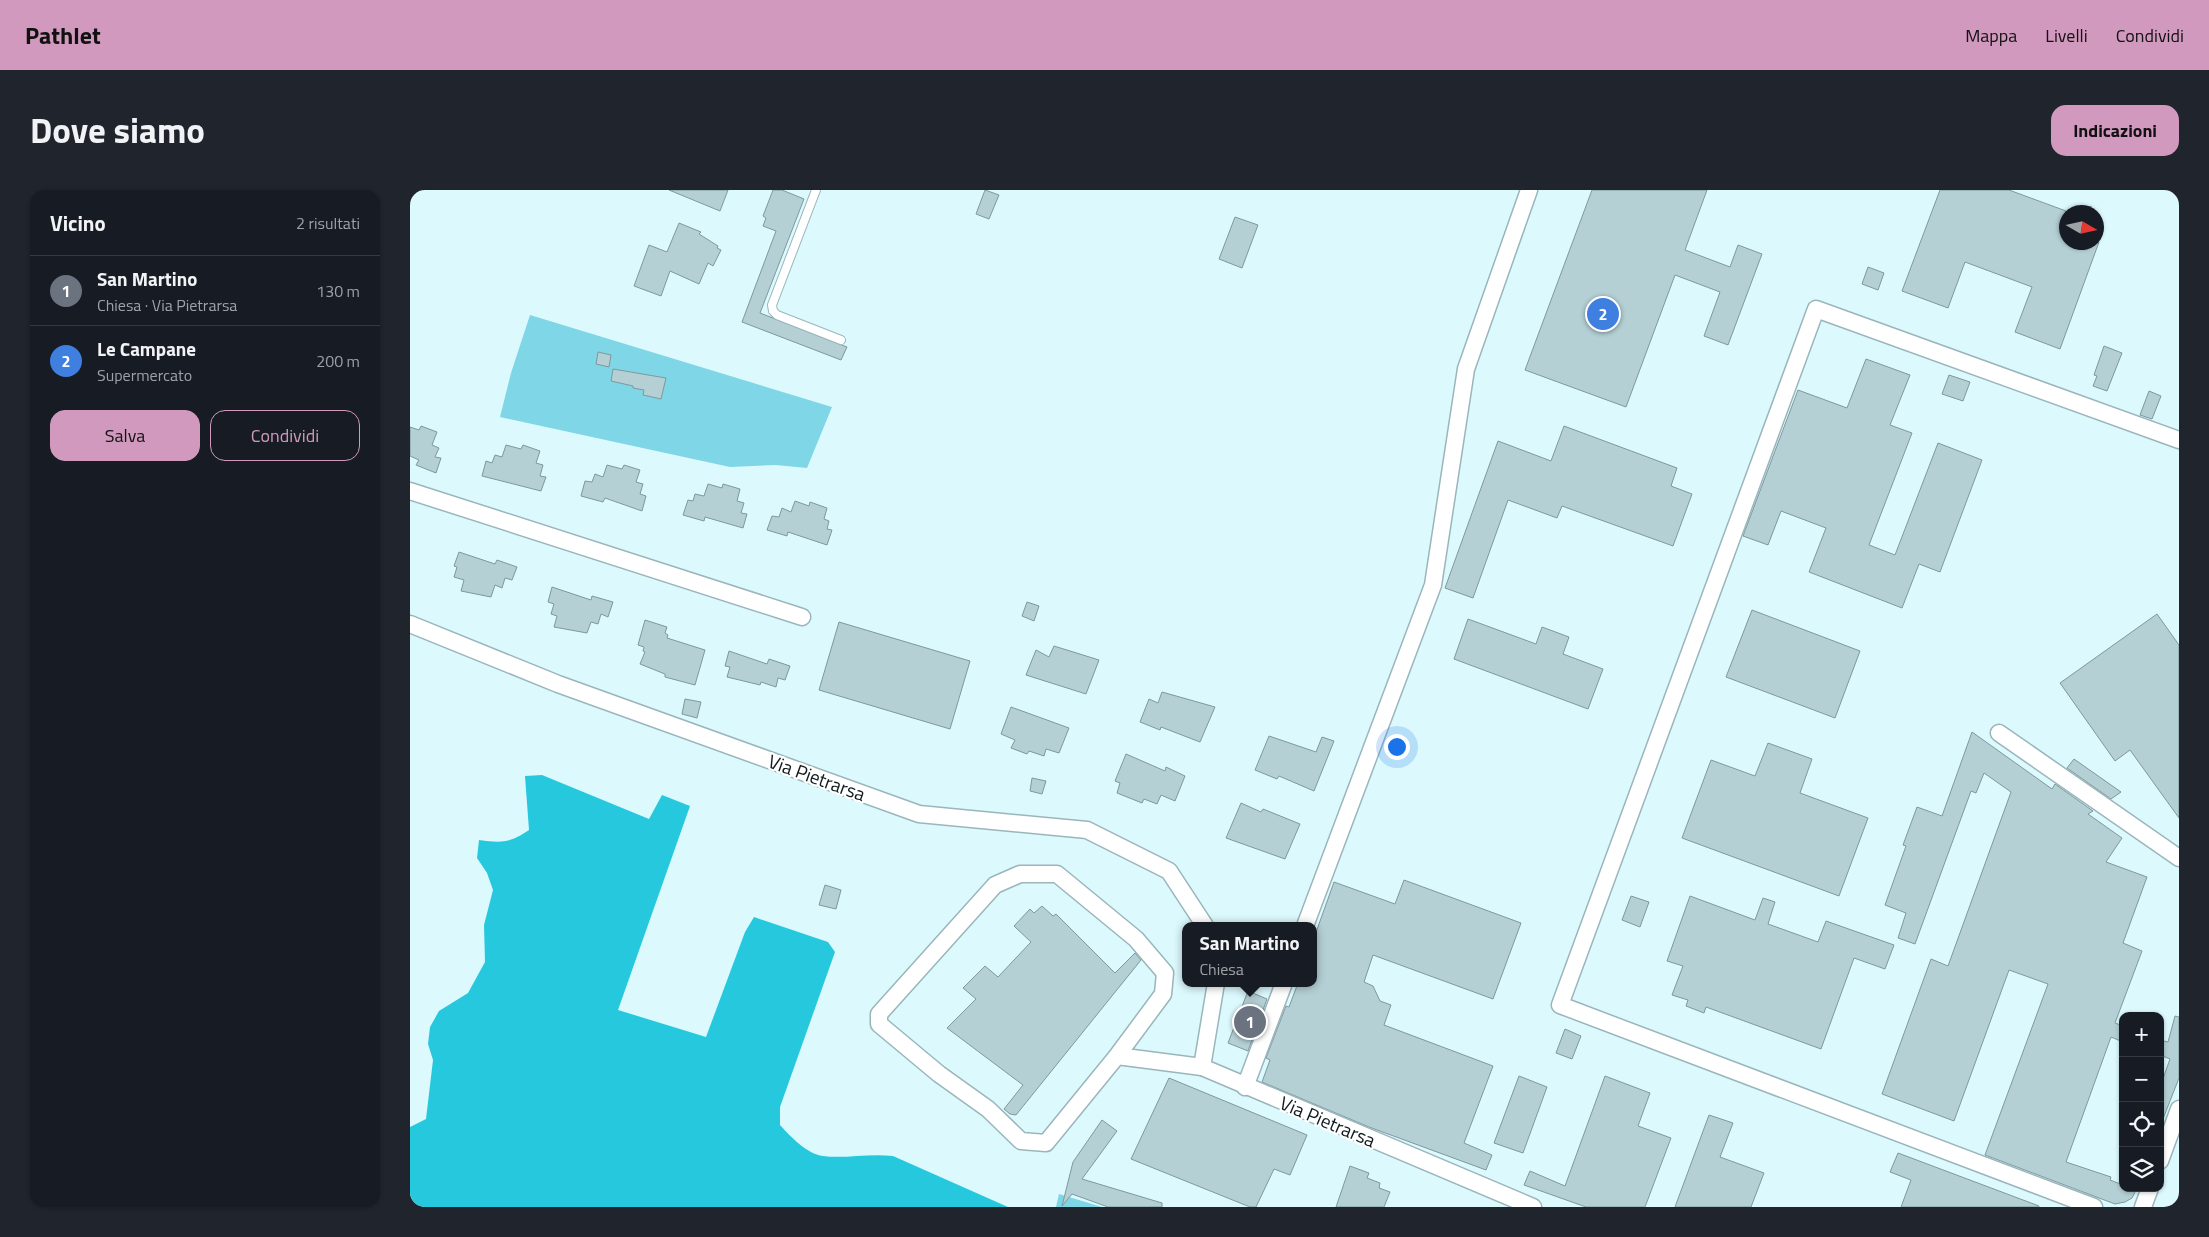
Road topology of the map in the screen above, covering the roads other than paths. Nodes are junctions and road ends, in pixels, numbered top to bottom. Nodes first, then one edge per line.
1 (816, 190) edge
2 (1529, 190) edge
3 (841, 340) dead end
4 (2179, 440) edge
5 (410, 492) edge
6 (802, 616) dead end
7 (410, 624) edge
8 (1998, 733) dead end
9 (2179, 858) edge
10 (1202, 922) edge
11 (1307, 922) edge
12 (1215, 987) edge
13 (1282, 987) edge
14 (1117, 1056) junction
15 (1202, 1067) junction
16 (1245, 1087) junction
17 (2179, 1109) edge
18 (2164, 1150) edge
19 (2149, 1192) edge
20 (1533, 1207) edge
21 (2094, 1207) edge
22 (2144, 1207) edge

1 - 3 lane
2 - 11 street
4 - 21 street
5 - 6 street
7 - 10 street, Via Pietrarsa
8 - 9 street
12 - 15 street
13 - 16 street
14 - 14 street
14 - 15 street, Via Pietrarsa
15 - 16 street, Via Pietrarsa
16 - 20 street, Via Pietrarsa
17 - 18 street
19 - 22 street

